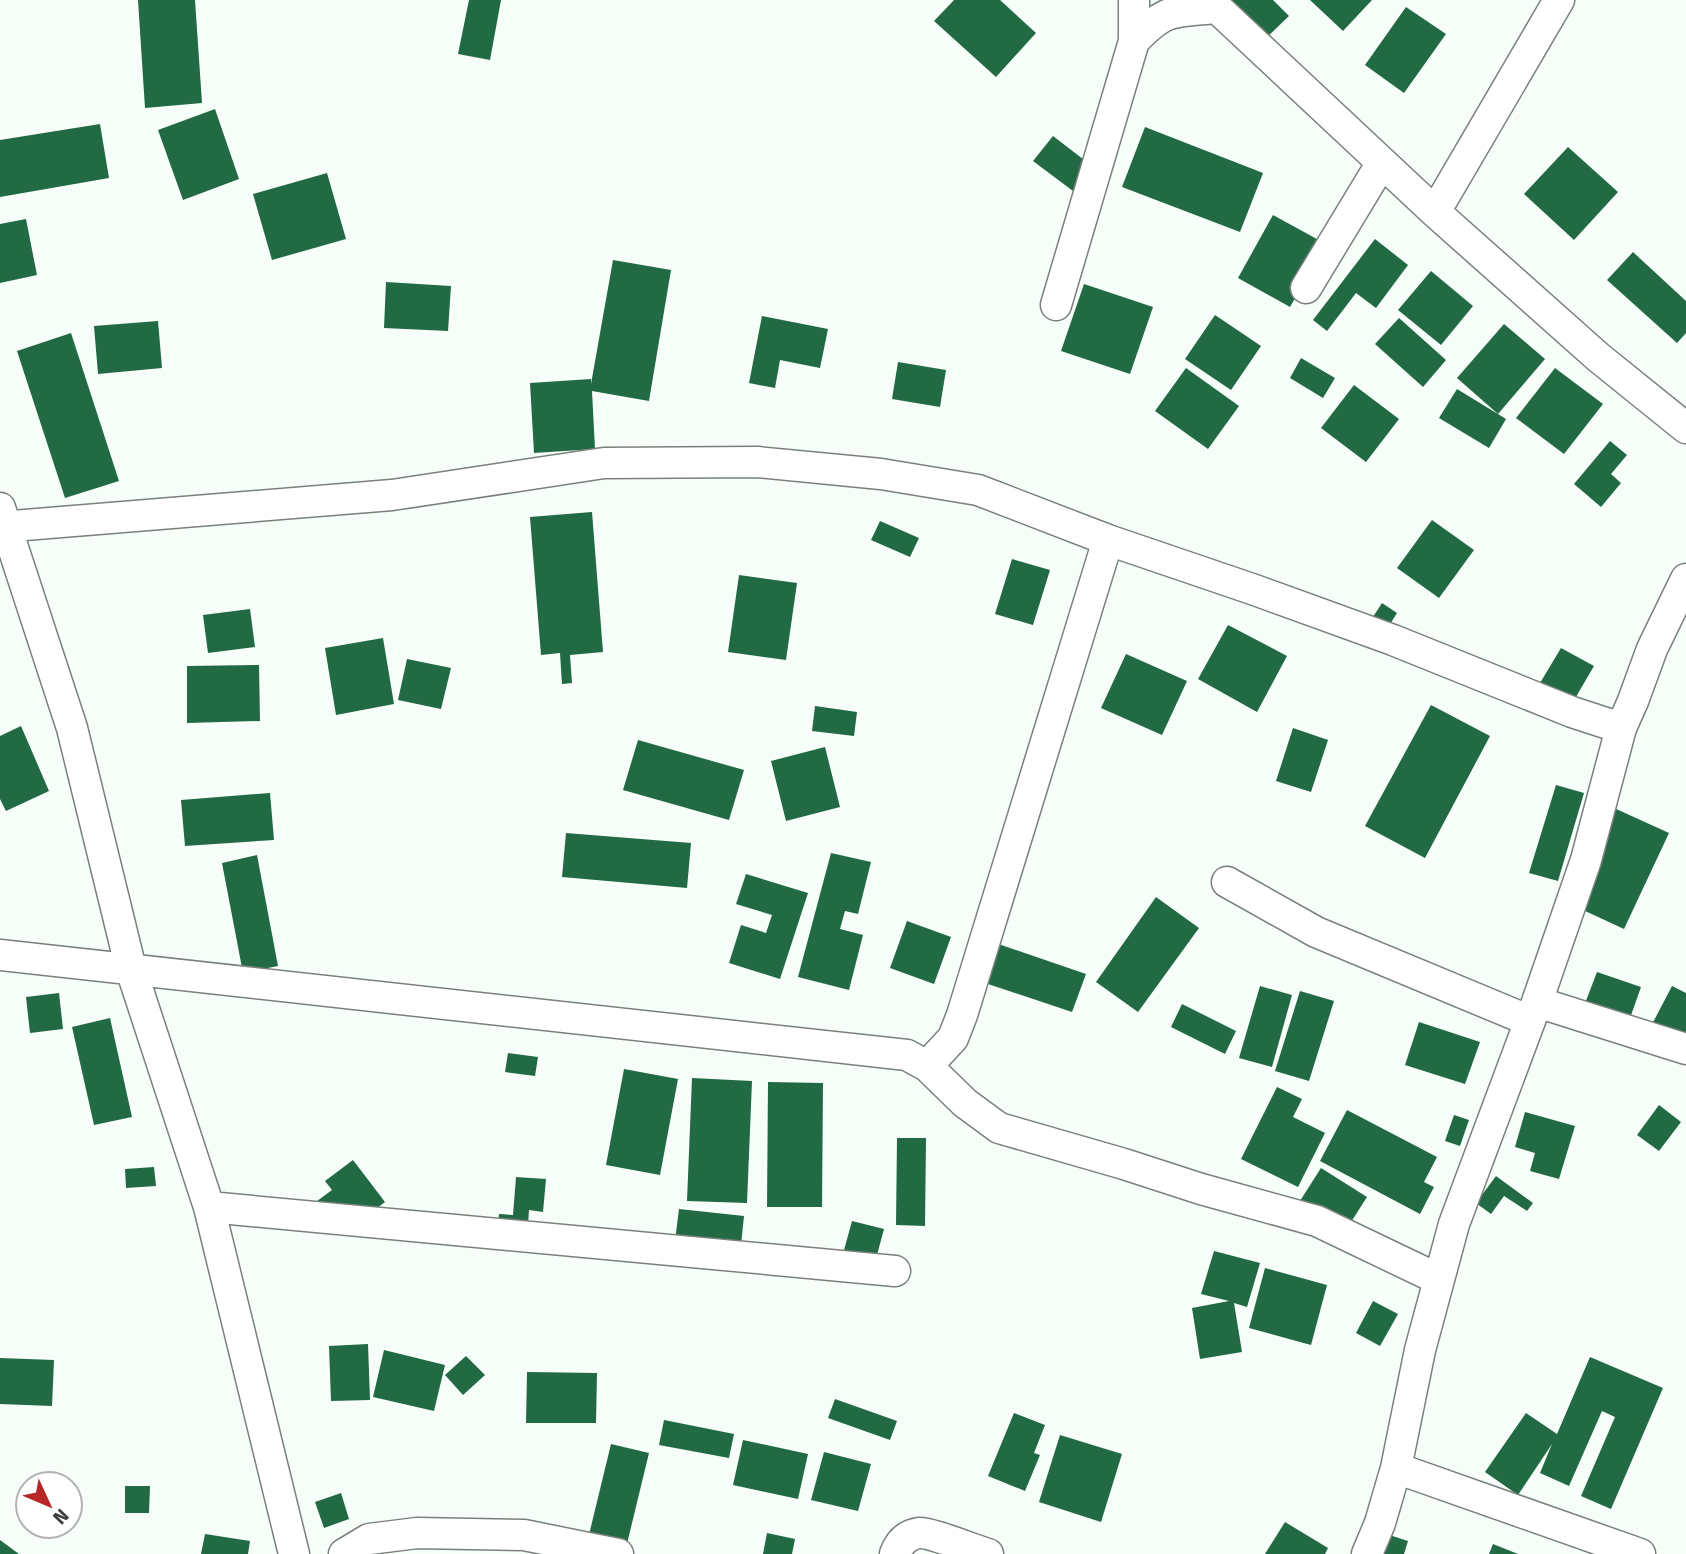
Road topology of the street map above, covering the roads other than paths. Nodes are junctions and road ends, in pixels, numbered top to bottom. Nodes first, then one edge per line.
1 (1134, 0) edge
2 (1559, 0) edge
3 (1210, 4) edge
4 (1134, 41) junction
5 (1381, 164) junction
6 (1435, 212) junction
7 (1306, 288) dead end
8 (1056, 305) dead end
9 (1686, 428) edge
10 (2, 521) edge
11 (1108, 540) junction
12 (1686, 579) edge
13 (1621, 728) junction
14 (1227, 882) dead end
15 (0, 955) edge
16 (131, 970) junction
17 (1533, 1011) junction
18 (1686, 1049) edge
19 (927, 1066) junction
20 (209, 1207) junction
21 (895, 1271) dead end
22 (1438, 1279) junction
23 (1395, 1468) junction
24 (294, 1554) edge
25 (344, 1554) edge
26 (618, 1554) edge
27 (895, 1554) edge
28 (988, 1554) edge
29 (1367, 1554) edge
30 (1640, 1554) edge

1 - 4 street
2 - 6 street
3 - 4 street
3 - 5 street
4 - 8 street
5 - 6 street
5 - 7 street
6 - 9 street
10 - 11 street
10 - 16 street
11 - 13 street
11 - 19 street
12 - 13 street
13 - 17 street
14 - 17 street
15 - 16 street
16 - 19 street
16 - 20 street
17 - 18 street
17 - 22 street
19 - 22 street
20 - 21 street
20 - 24 street
22 - 23 street
23 - 29 street
23 - 30 street
25 - 26 street
27 - 28 street

